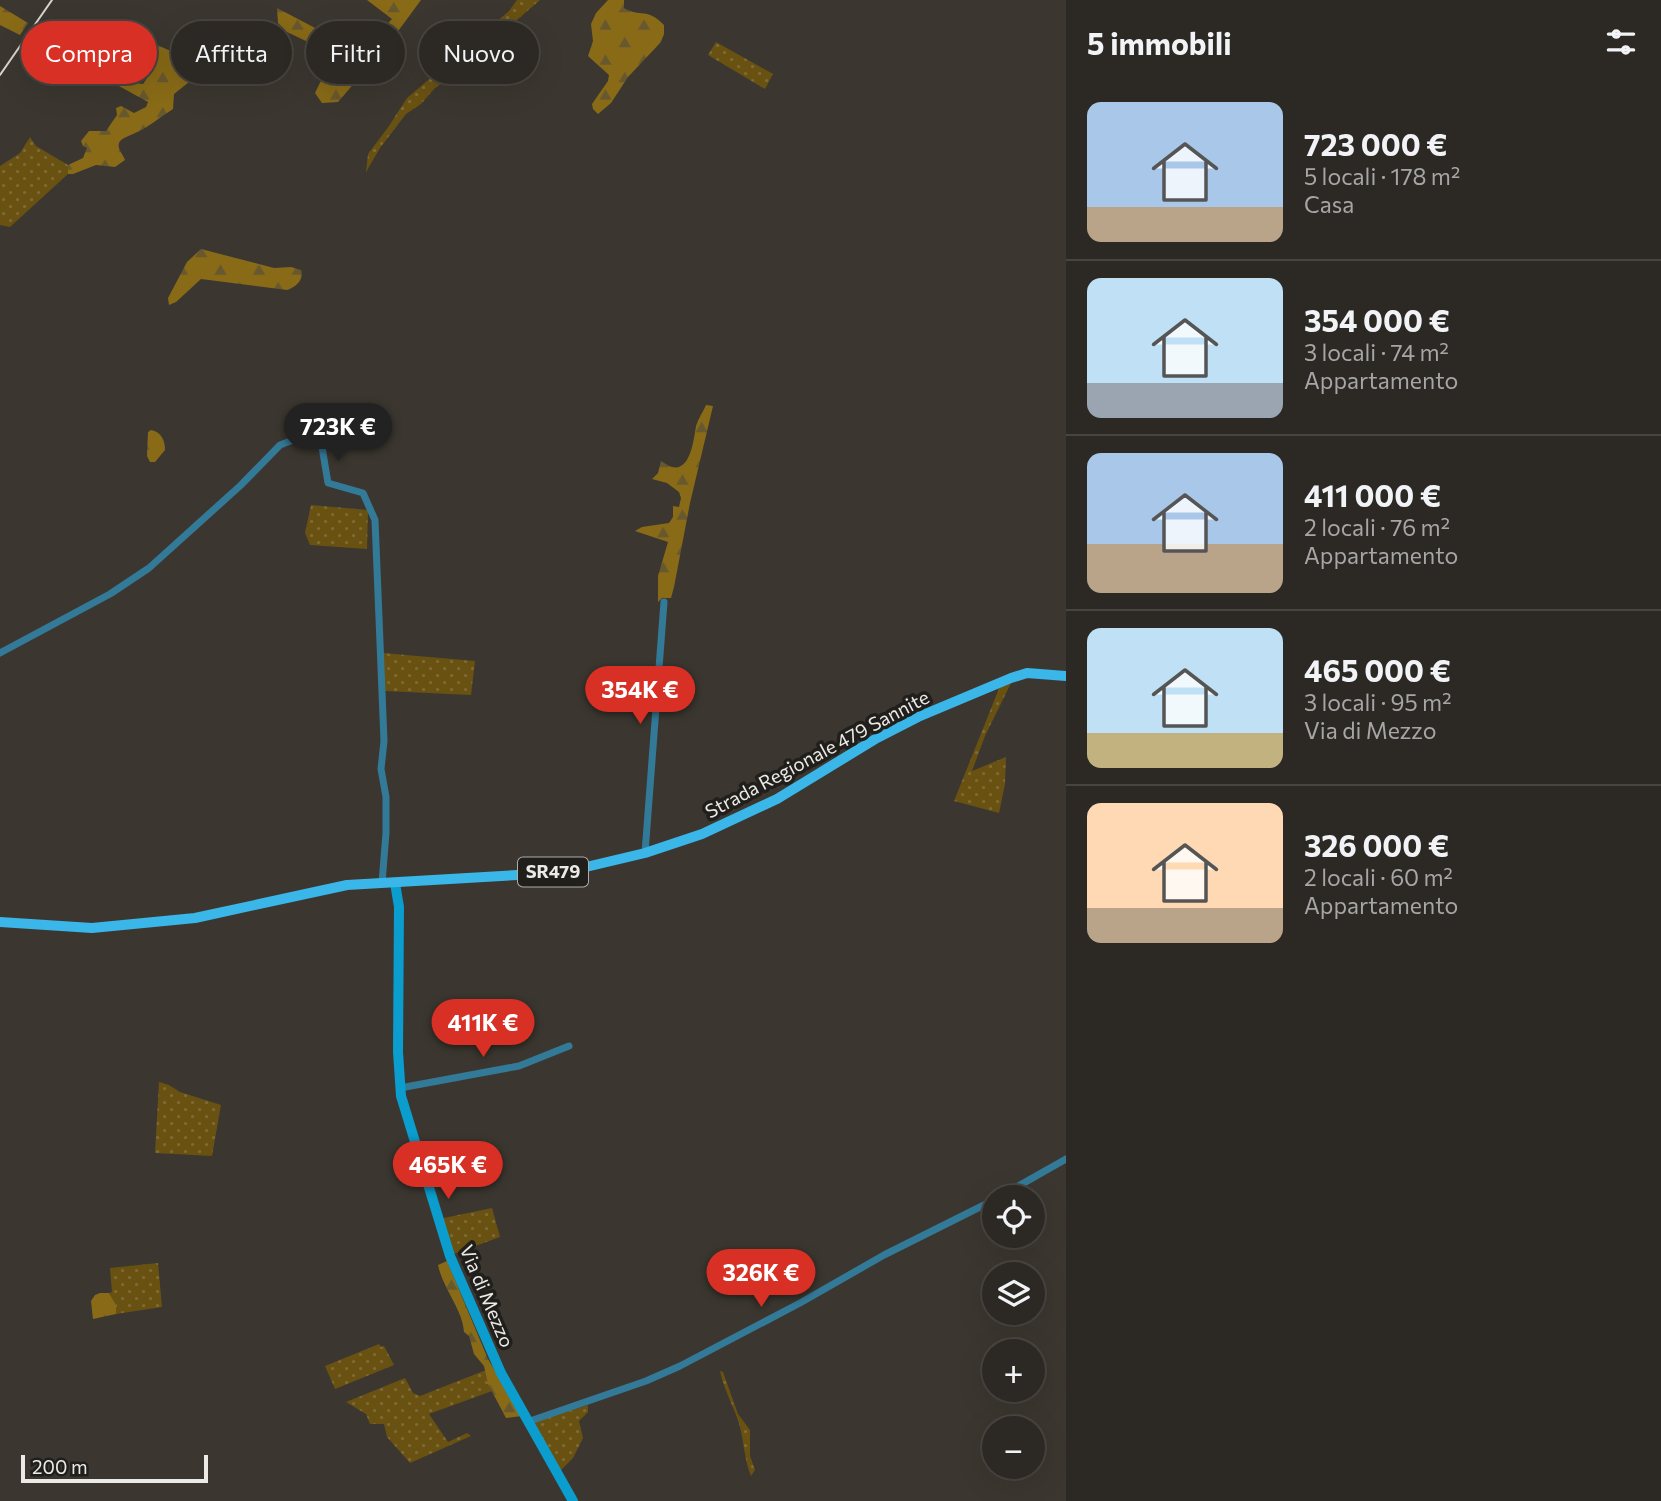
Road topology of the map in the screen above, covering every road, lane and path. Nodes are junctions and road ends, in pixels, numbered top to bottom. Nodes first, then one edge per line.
1 (664, 602) dead end
2 (0, 653) edge
3 (1066, 676) edge
4 (645, 853) junction
5 (382, 883) junction
6 (395, 883) junction
7 (0, 922) edge
8 (569, 1046) dead end
9 (400, 1088) junction
10 (1066, 1159) edge
11 (1020, 1185) edge
12 (982, 1206) edge
13 (530, 1421) junction
14 (573, 1501) edge

1 - 4 street
2 - 5 street
3 - 4 main road, Strada Regionale 479 Sannite / SR479
4 - 6 main road, Strada Regionale 479 Sannite / SR479
5 - 6 main road, Strada Regionale 479 Sannite / SR479
5 - 7 main road, Strada Regionale 479 Sannite / SR479
6 - 9 main road, Via di Mezzo
8 - 9 street
9 - 13 main road, Via di Mezzo
10 - 11 street
12 - 13 street
13 - 14 main road, Via di Mezzo

